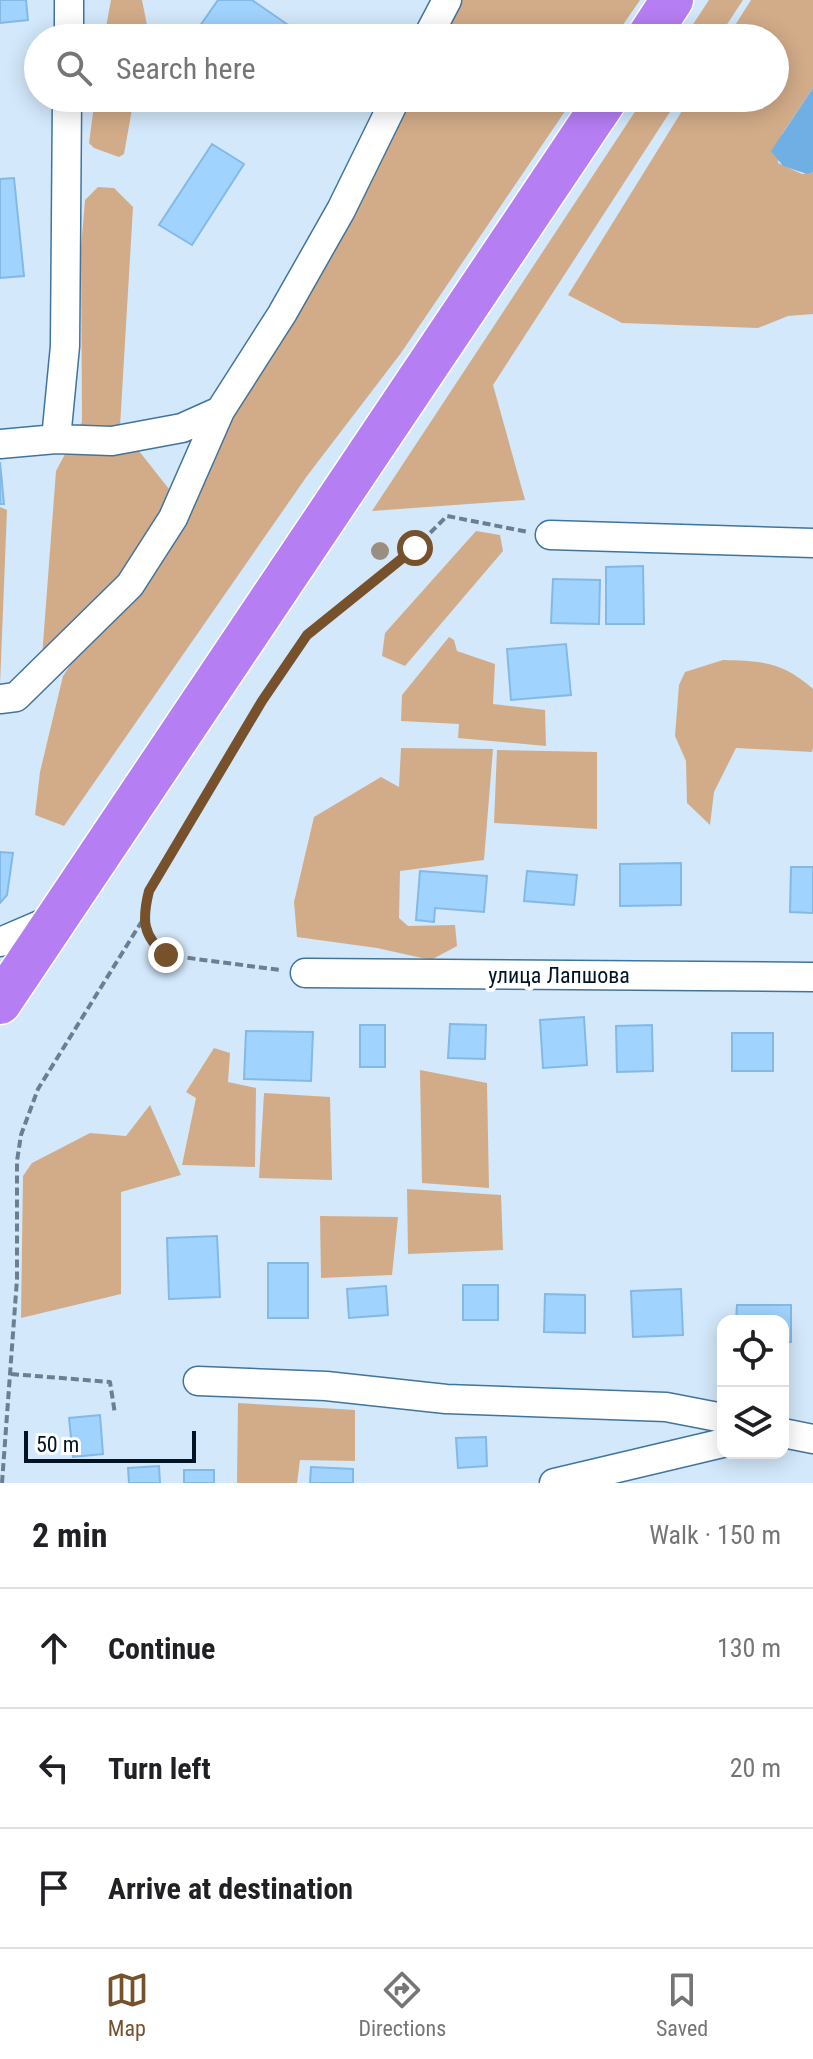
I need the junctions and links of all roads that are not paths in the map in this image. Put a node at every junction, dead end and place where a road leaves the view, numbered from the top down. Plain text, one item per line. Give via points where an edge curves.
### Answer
1 (69, 0) edge
2 (447, 0) edge
3 (672, 0) edge
4 (69, 24) edge
5 (434, 24) edge
6 (656, 24) edge
7 (67, 112) edge
8 (389, 112) edge
9 (598, 112) edge
10 (220, 411) junction
11 (56, 439) junction
12 (0, 444) edge
13 (550, 535) road end
14 (813, 543) edge
15 (0, 699) edge
16 (57, 918) junction
17 (0, 942) edge
18 (305, 973) road end
19 (813, 977) edge
20 (0, 1003) edge
21 (198, 1381) dead end
22 (717, 1417) edge
23 (789, 1434) edge
24 (813, 1439) edge
25 (717, 1444) edge
26 (554, 1483) edge

1 - 4 street
2 - 5 street
3 - 6 highway
7 - 11 street via 65,346
8 - 10 street via 334,223
9 - 16 highway
10 - 11 street via 182,428 112,441
10 - 15 street via 173,518 130,585 16,697
11 - 12 street
13 - 14 street
16 - 17 street
16 - 20 highway
18 - 19 street, улица Лапшова
21 - 22 street via 326,1386 446,1399 666,1407
23 - 24 street
25 - 26 street

